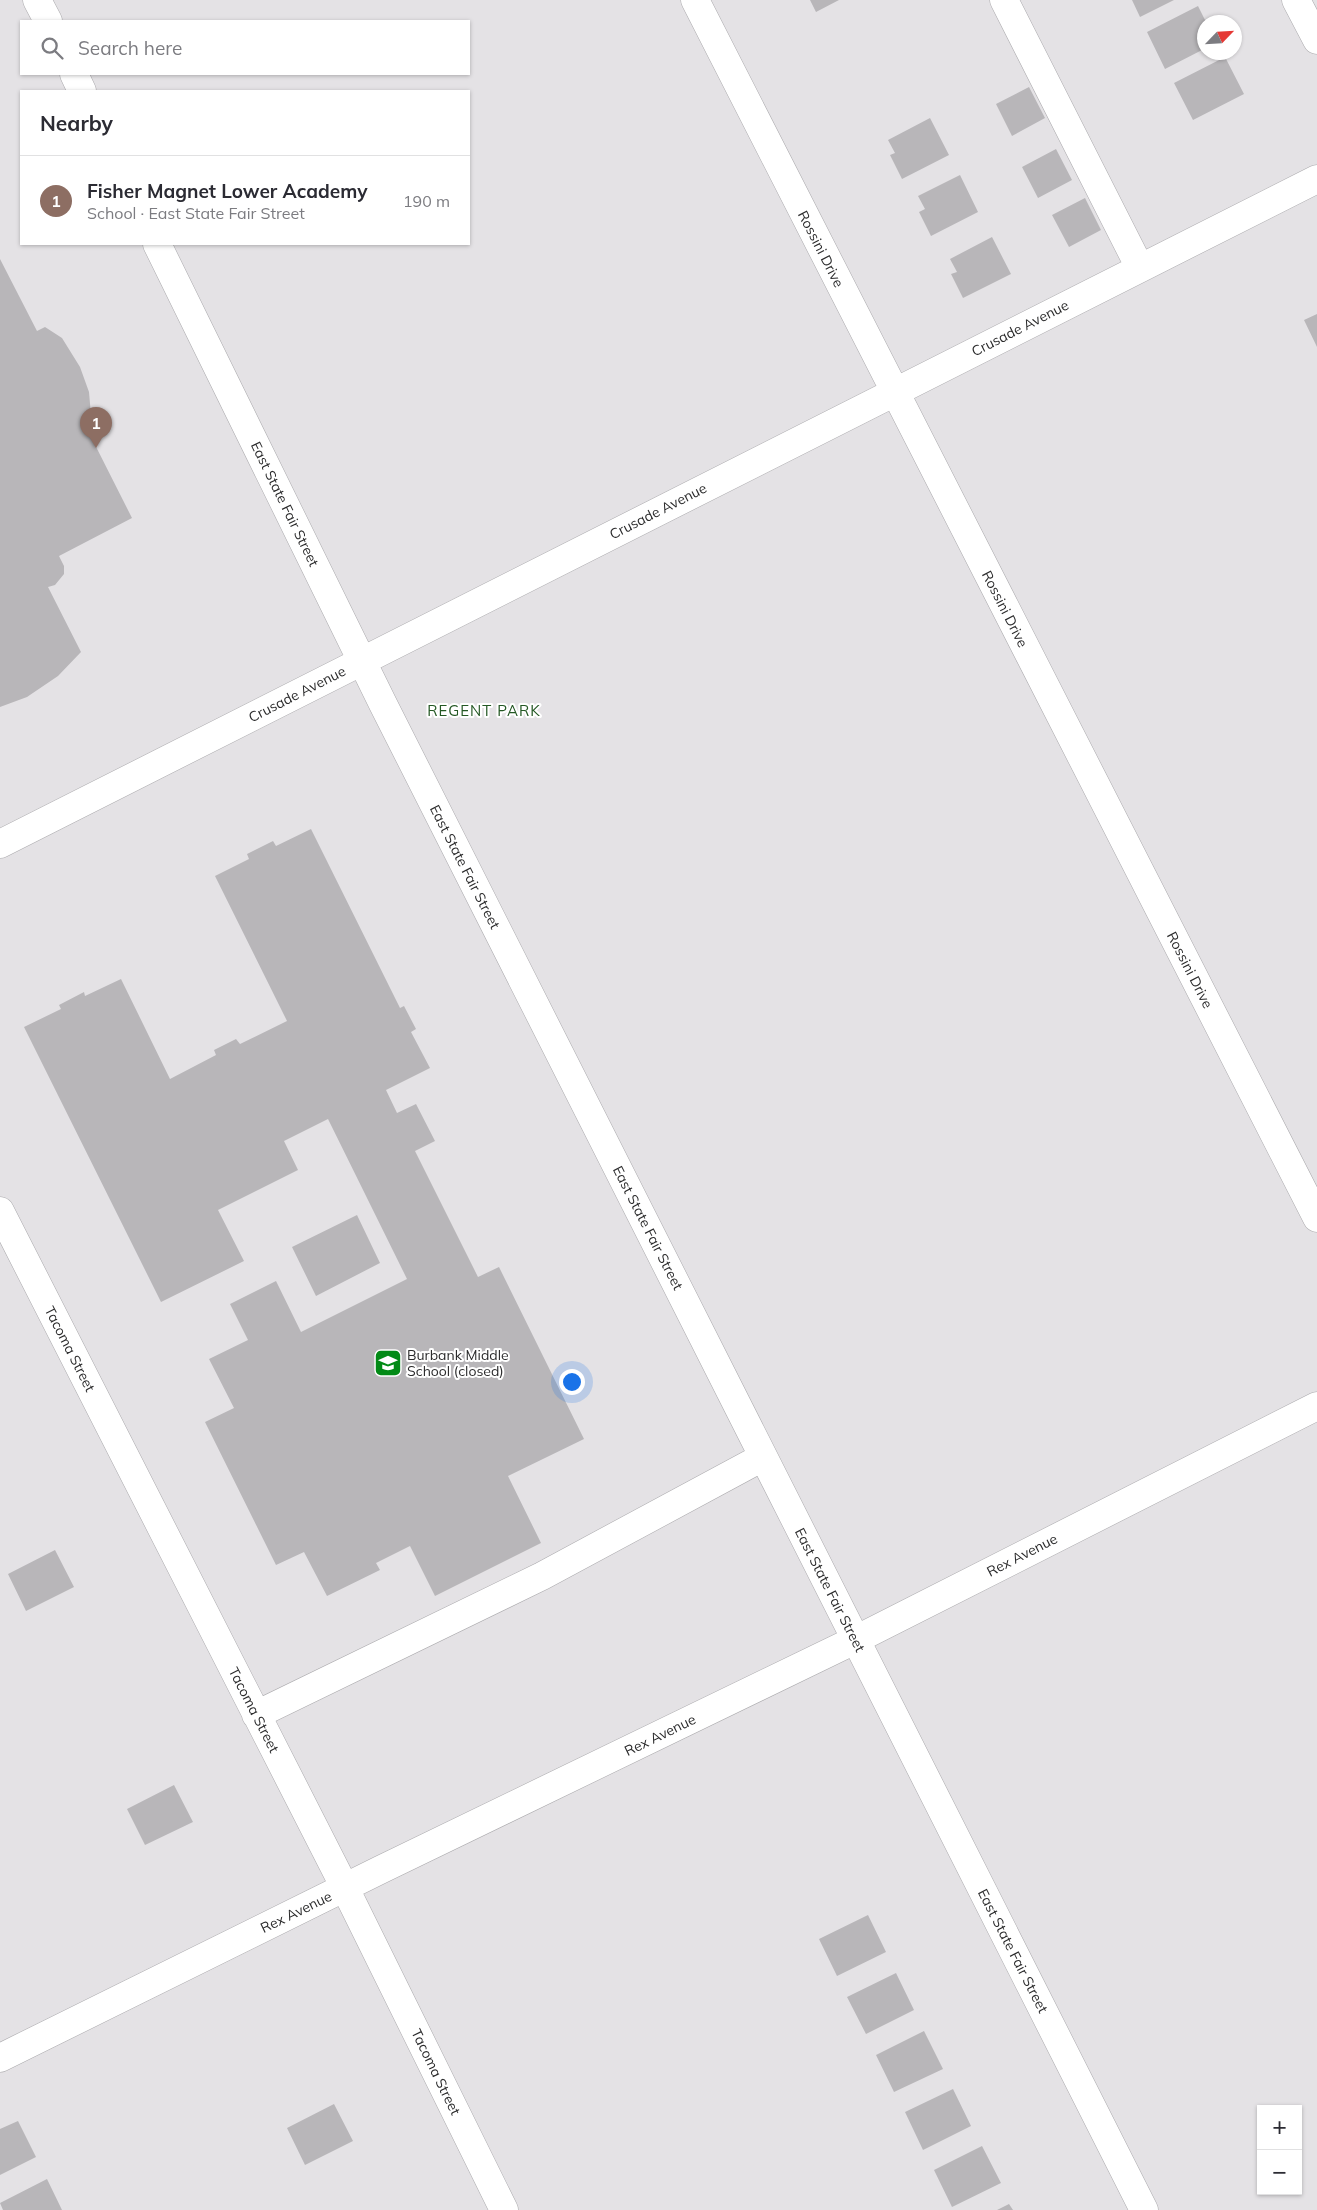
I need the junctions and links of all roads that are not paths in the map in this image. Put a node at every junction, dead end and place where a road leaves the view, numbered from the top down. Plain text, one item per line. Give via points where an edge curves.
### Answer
1 (38, 0) edge
2 (695, 0) edge
3 (1004, 0) edge
4 (1296, 0) edge
5 (48, 20) edge
6 (1317, 40) edge
7 (74, 75) edge
8 (82, 90) edge
9 (1317, 179) edge
10 (157, 245) edge
11 (1140, 268) junction
12 (894, 392) junction
13 (362, 661) junction
14 (0, 844) edge
15 (0, 1211) edge
16 (1317, 1218) edge
17 (1317, 1406) edge
18 (763, 1457) junction
19 (855, 1640) junction
20 (256, 1715) junction
21 (345, 1888) junction
22 (0, 2058) edge
23 (504, 2210) edge
24 (1144, 2210) edge

1 - 5 street
2 - 12 street, Rossini Drive
3 - 11 street
4 - 6 street
7 - 8 street
9 - 11 street, Crusade Avenue
10 - 13 street, East State Fair Street
11 - 12 street, Crusade Avenue
12 - 13 street, Crusade Avenue
12 - 16 street, Rossini Drive
13 - 14 street, Crusade Avenue
13 - 18 street, East State Fair Street
15 - 20 street, Tacoma Street
17 - 19 street, Rex Avenue
18 - 19 street, East State Fair Street
18 - 20 street via 542,1576
19 - 21 street, Rex Avenue
19 - 24 street, East State Fair Street
20 - 21 street, Tacoma Street
21 - 22 street, Rex Avenue
21 - 23 street, Tacoma Street

